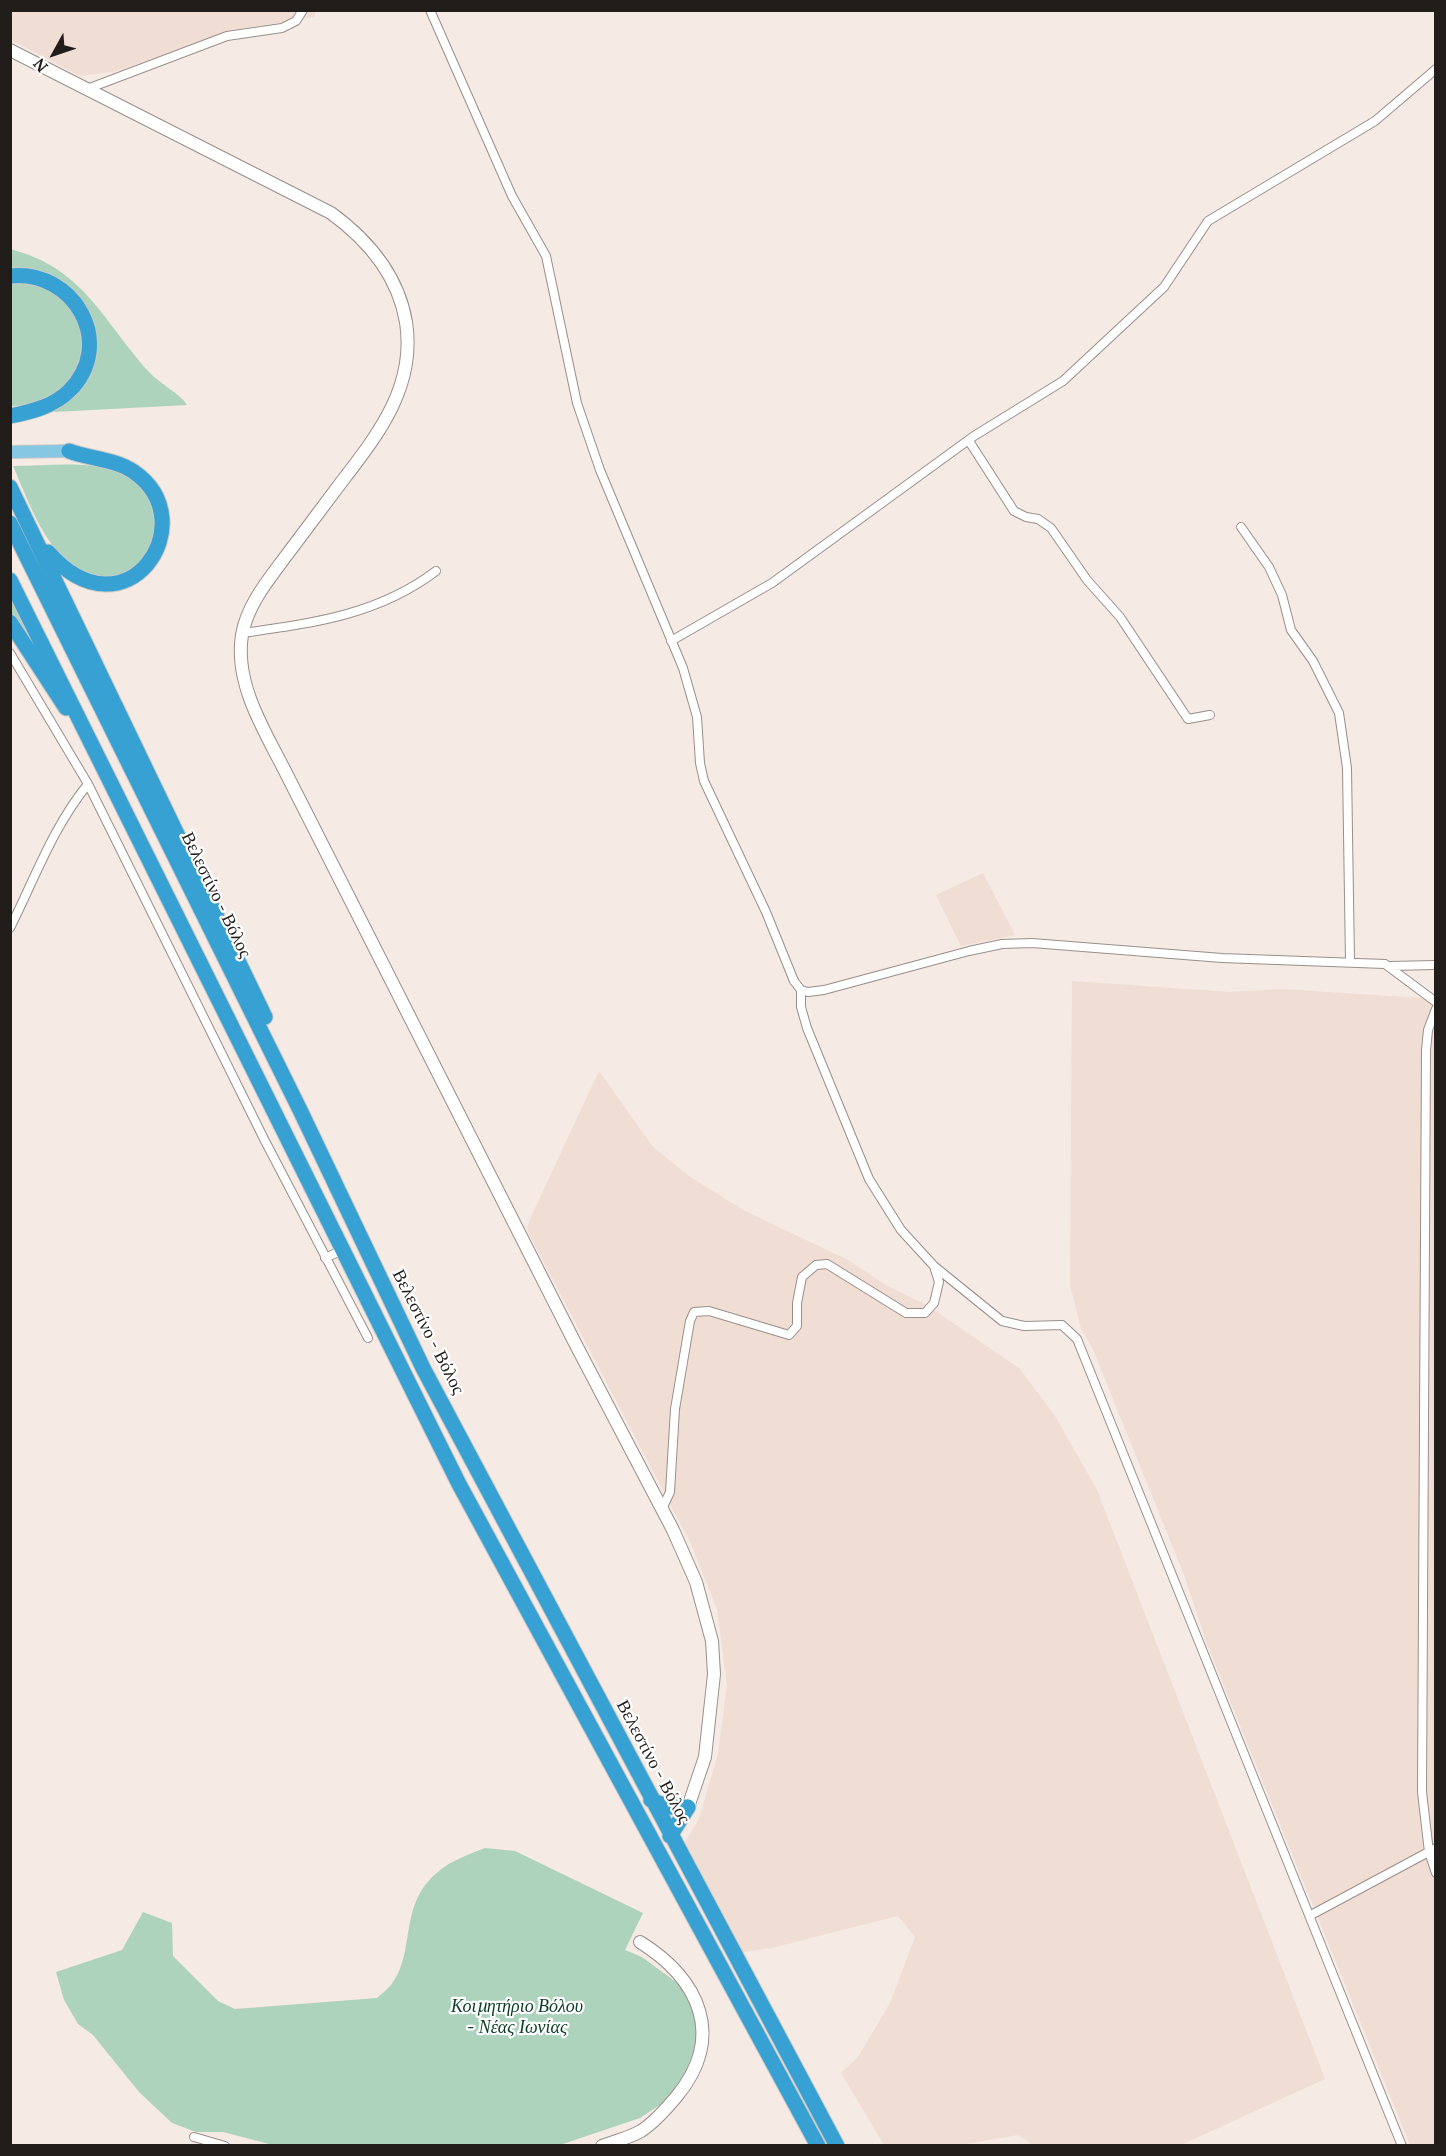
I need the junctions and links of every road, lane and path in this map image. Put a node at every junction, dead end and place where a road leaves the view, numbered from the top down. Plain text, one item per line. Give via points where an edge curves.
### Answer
1 (303, 10) edge
2 (430, 10) edge
3 (10, 50) edge
4 (1436, 69) edge
5 (87, 89) junction
6 (10, 276) edge
7 (10, 416) edge
8 (969, 441) junction
9 (69, 451) joint
10 (10, 452) edge
11 (10, 487) edge
12 (10, 523) edge
13 (1241, 527) dead end
14 (32, 530) junction
15 (436, 571) dead end
16 (10, 580) edge
17 (10, 622) edge
18 (243, 633) junction
19 (670, 641) junction
20 (10, 653) edge
21 (1210, 715) dead end
22 (110, 778) junction
23 (88, 784) junction
24 (10, 928) edge
25 (1350, 962) junction
26 (1436, 965) edge
27 (1389, 966) junction
28 (801, 990) junction
29 (1436, 1002) edge
30 (1436, 1009) edge
31 (300, 1110) junction
32 (343, 1250) junction
33 (325, 1258) junction
34 (934, 1266) junction
35 (368, 1338) dead end
36 (662, 1509) junction
37 (651, 1800) junction
38 (688, 1807) junction
39 (670, 1836) junction
40 (1432, 1850) edge
41 (1436, 1873) edge
42 (1311, 1915) junction
43 (640, 1942) dead end
44 (194, 2137) dead end
45 (225, 2145) edge
46 (602, 2145) edge
47 (818, 2145) edge
48 (837, 2145) edge
49 (1402, 2145) edge

1 - 5 street via 296,21 282,28 227,36
2 - 19 street via 512,196 546,256 577,403
3 - 5 street
4 - 8 street via 1375,121 1208,221 1169,280 1103,346 1063,381
5 - 18 street via 316,204 356,232 396,286 405,317 406,372 389,416 261,590
6 - 7 highway via 43,278 67,293 85,321 88,344 84,368 68,392 39,408
8 - 19 street via 772,583
8 - 21 street via 1014,510 1051,528 1087,580 1120,617 1188,719
9 - 10 main road
9 - 14 highway via 116,463 146,483 160,507 162,529 155,552 135,575 105,584 85,582 68,572
11 - 14 highway
12 - 31 highway, Βελεστίνο - Βόλος
13 - 25 street via 1269,567 1282,595 1290,630 1313,661 1339,713 1347,768
14 - 31 highway via 262,1010
15 - 18 street via 413,587 359,613
16 - 22 highway, Βελεστίνο - Βόλος
17 - 22 highway
18 - 36 street via 241,655 256,711
19 - 28 street via 694,705 704,781
20 - 23 street
22 - 32 highway, Βελεστίνο - Βόλος
23 - 24 street via 55,833
23 - 33 street
25 - 27 street
25 - 28 street via 1222,958 1014,943 824,990
26 - 27 street
27 - 29 street
28 - 34 street via 807,1028 869,1179 901,1230
30 - 40 street via 1428,1030 1426,1060 1422,1791
31 - 37 highway, Βελεστίνο - Βόλος via 423,1368
32 - 33 street
32 - 47 highway, Βελεστίνο - Βόλος via 459,1484
33 - 35 street
34 - 36 street via 939,1282 934,1303 925,1313 906,1312 827,1264 816,1265 802,1276 798,1326 789,1335 709,1311 694,1312 675,1408 670,1492
34 - 42 street via 1002,1321 1024,1326 1062,1325 1077,1339
36 - 38 street via 696,1582 712,1641 710,1731
37 - 38 highway via 668,1807
37 - 39 highway, Βελεστίνο - Βόλος
38 - 39 highway
39 - 48 highway, Βελεστίνο - Βόλος
40 - 41 street
40 - 42 street
42 - 49 street
43 - 46 street via 668,1962 687,1987 701,2012 702,2042 692,2073 668,2107 643,2129
44 - 45 street

